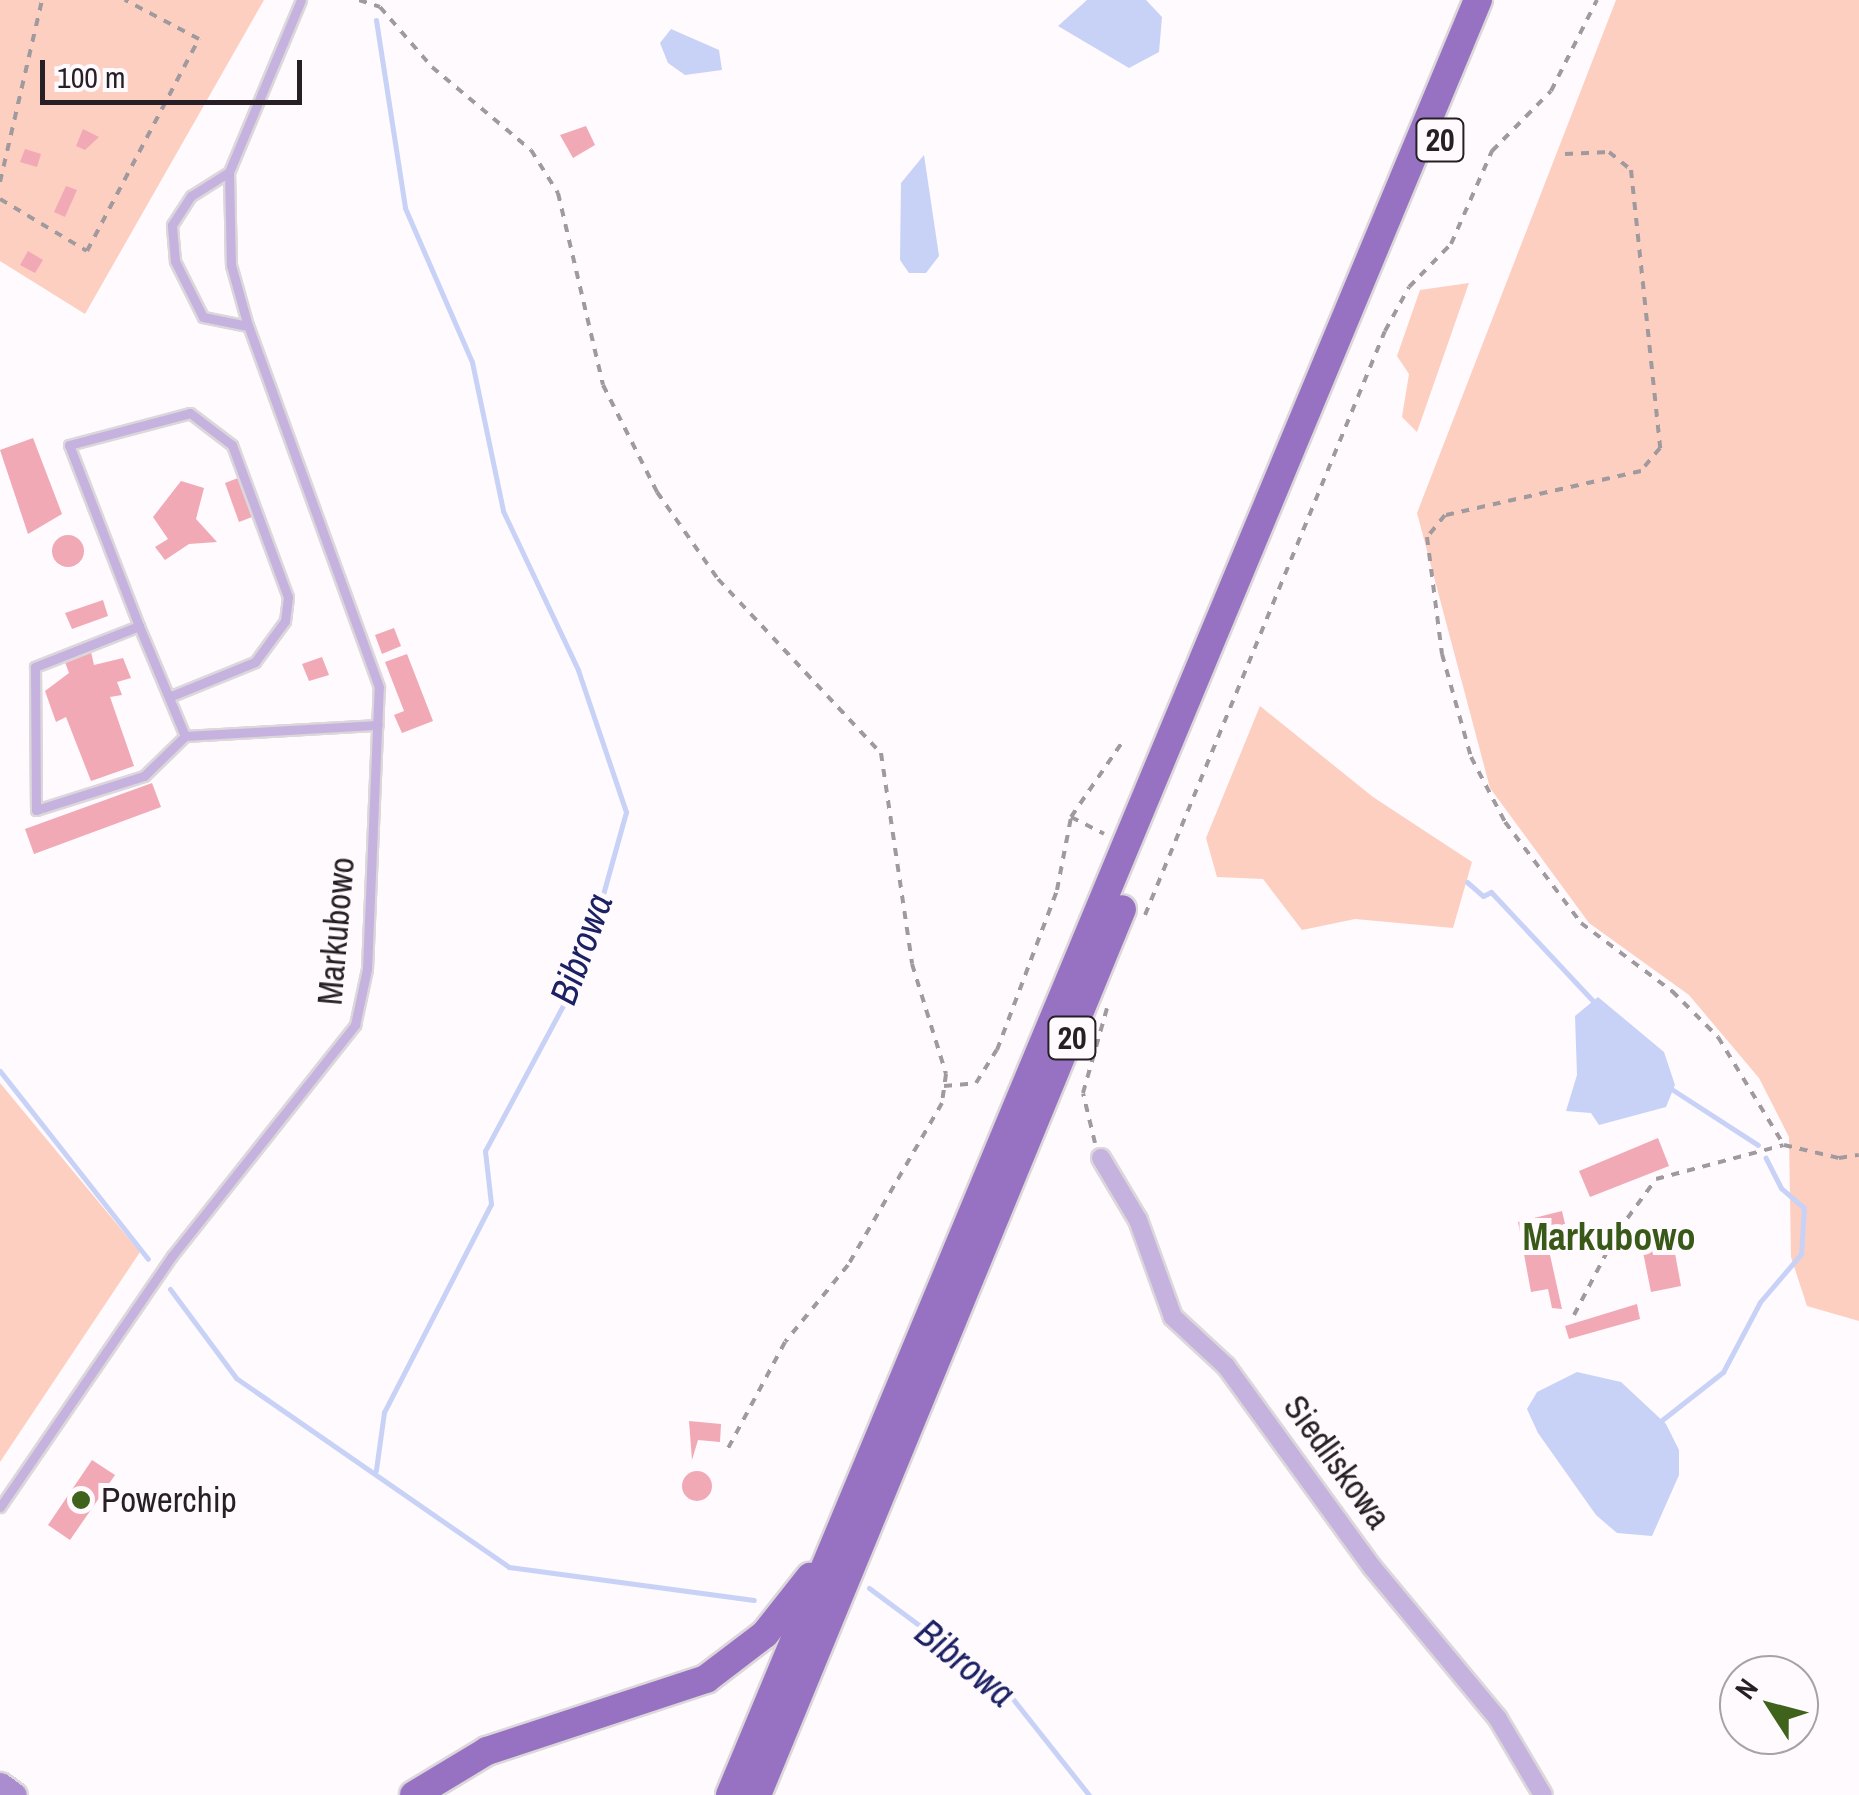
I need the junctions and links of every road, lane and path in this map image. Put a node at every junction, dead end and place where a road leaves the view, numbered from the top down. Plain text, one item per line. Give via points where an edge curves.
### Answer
1 (42, 0) edge
2 (125, 0) edge
3 (300, 0) edge
4 (359, 0) edge
5 (378, 0) edge
6 (1478, 0) edge
7 (1498, 0) edge
8 (1597, 0) edge
9 (380, 7) junction
10 (1565, 154) dead end
11 (229, 172) junction
12 (0, 182) edge
13 (0, 199) edge
14 (248, 326) junction
15 (139, 626) junction
16 (169, 697) junction
17 (378, 725) junction
18 (185, 736) junction
19 (1123, 740) dead end
20 (1070, 816) junction
21 (1104, 834) dead end
22 (1138, 933) dead end
23 (1111, 999) dead end
24 (944, 1086) junction
25 (1784, 1146) junction
26 (1859, 1154) edge
27 (1101, 1158) joint
28 (1574, 1315) dead end
29 (727, 1450) dead end
30 (851, 1499) junction
31 (0, 1508) edge
32 (0, 1785) edge
33 (14, 1795) edge
34 (414, 1795) edge
35 (730, 1795) edge
36 (758, 1795) edge
37 (1543, 1795) edge

1 - 12 path
2 - 13 path via 199,39 87,251
3 - 11 lane, Markubowo
4 - 9 path
5 - 9 path
6 - 30 main road, 20
7 - 36 main road, 20
8 - 22 path via 1550,92 1492,151 1451,244 1409,286 1385,331
9 - 24 path via 432,67 531,150 558,193 603,385 657,492 718,579 881,753 912,964
10 - 25 path via 1609,152 1630,170 1660,448 1641,471 1444,515 1427,537 1442,654 1470,757 1506,822 1580,922 1672,991 1718,1037
11 - 14 lane, Markubowo via 231,265
11 - 14 lane via 191,196 172,225 175,261 203,317
14 - 17 lane, Markubowo via 379,687
15 - 16 lane
15 - 16 lane via 70,445 190,413 232,445 288,597 285,621 255,662
15 - 18 lane via 36,667 36,810 144,776
16 - 18 lane
17 - 18 lane
17 - 31 lane, Markubowo via 370,935 355,1024 172,1256
19 - 20 path
20 - 21 path
20 - 24 path via 1056,890 997,1050 976,1084
23 - 27 path via 1083,1093
24 - 29 path via 942,1104 848,1265 786,1342
25 - 26 path via 1839,1158
25 - 28 path via 1656,1179 1618,1231
27 - 37 street, Siedliskowa via 1138,1220 1173,1318 1226,1366 1372,1567 1498,1719
30 - 34 main road via 795,1600 723,1669 658,1700 488,1752
30 - 35 main road, 20
32 - 33 main road

